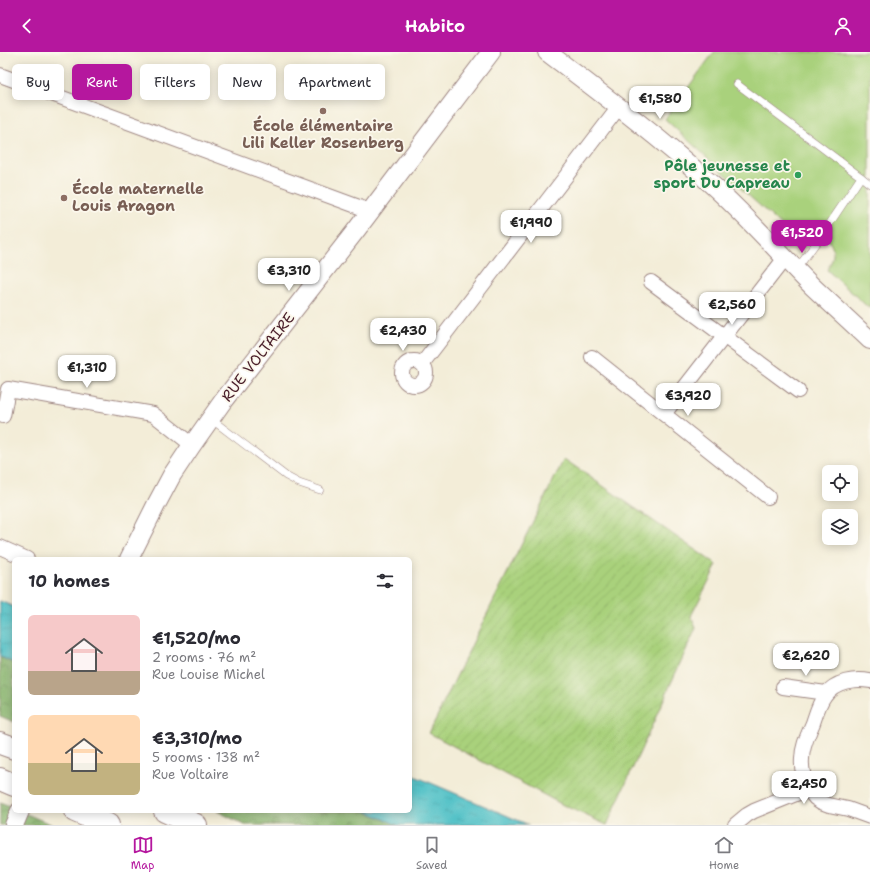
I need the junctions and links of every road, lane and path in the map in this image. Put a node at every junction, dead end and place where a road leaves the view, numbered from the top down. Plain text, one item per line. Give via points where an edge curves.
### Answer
1 (492, 52) edge
2 (547, 52) edge
3 (0, 76) edge
4 (737, 84) dead end
5 (619, 107) junction
6 (861, 177) junction
7 (870, 184) edge
8 (370, 211) junction
9 (791, 264) junction
10 (651, 282) dead end
11 (724, 337) junction
12 (870, 340) edge
13 (592, 358) dead end
14 (422, 364) dead end
15 (798, 391) dead end
16 (664, 414) junction
17 (3, 416) dead end
18 (211, 419) junction
19 (192, 445) junction
20 (320, 490) dead end
21 (768, 497) dead end
22 (0, 547) edge
23 (22, 557) edge
24 (130, 557) edge
25 (870, 681) edge
26 (783, 687) dead end
27 (826, 693) junction
28 (0, 742) edge
29 (12, 747) edge
30 (0, 780) edge
31 (12, 784) edge
32 (808, 789) junction
33 (19, 813) edge
34 (80, 813) edge
35 (169, 813) edge
36 (870, 817) edge
37 (14, 825) edge
38 (108, 825) edge
39 (196, 825) edge
40 (735, 825) edge

1 - 8 street, RUE VOLTAIRE
2 - 5 street
3 - 8 street
4 - 6 lane
5 - 9 street via 711,184
5 - 14 street
6 - 7 lane
6 - 9 lane via 822,235
8 - 18 street, RUE VOLTAIRE
9 - 11 street
9 - 12 street
10 - 11 street
11 - 15 street
11 - 16 street
13 - 16 street
16 - 21 street
17 - 19 street via 8,389 153,414
18 - 19 street, RUE VOLTAIRE
18 - 20 lane via 286,476
19 - 24 street, RUE VOLTAIRE via 172,475
22 - 23 street
25 - 27 street via 862,679 841,683
26 - 27 street
27 - 32 street via 802,752 802,768
28 - 29 highway
30 - 31 highway
32 - 36 street via 815,798 829,806 848,809
32 - 40 street via 754,811
33 - 37 street
34 - 38 highway
35 - 39 highway

